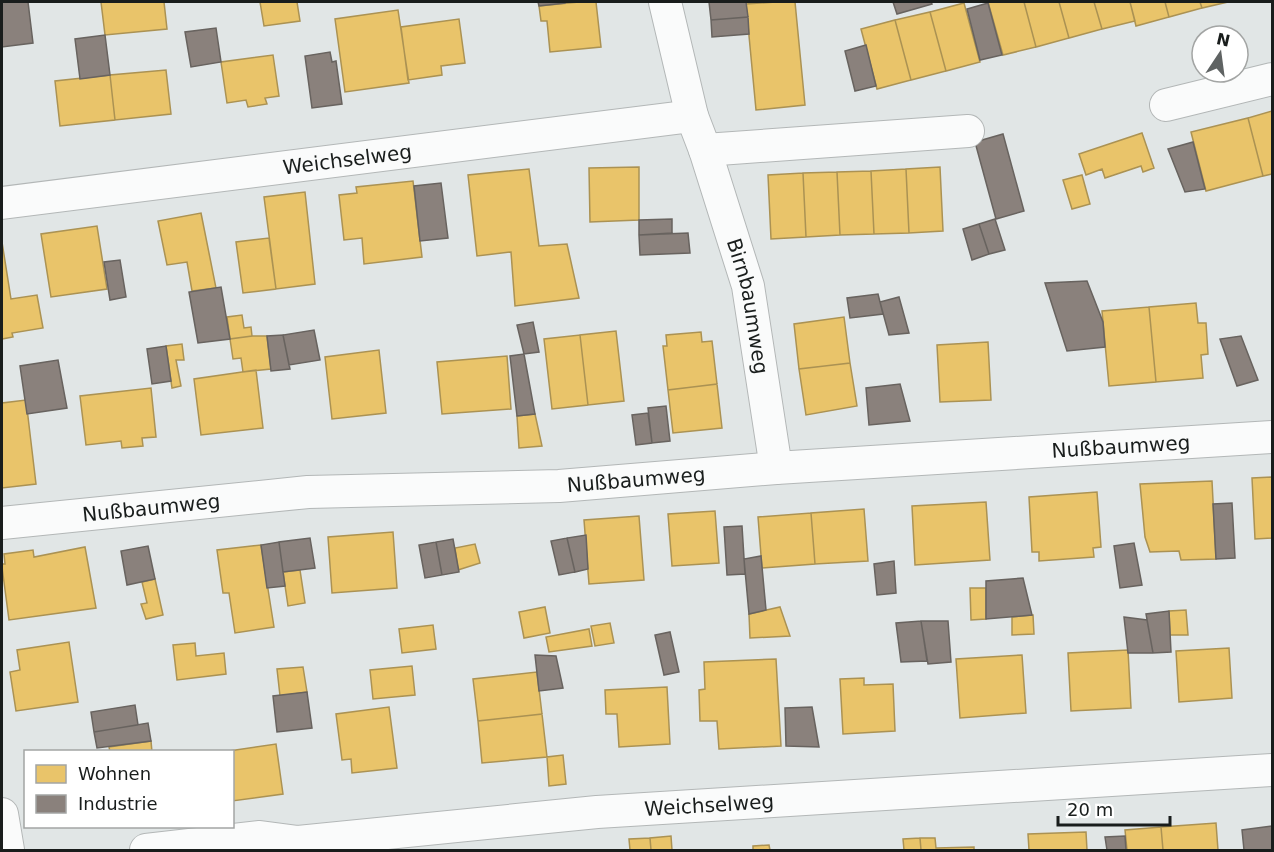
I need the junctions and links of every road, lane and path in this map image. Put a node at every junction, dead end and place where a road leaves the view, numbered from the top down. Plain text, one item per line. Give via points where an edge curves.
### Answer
1 (665, 2) edge
2 (1272, 79) edge
3 (1166, 105) dead end
4 (692, 116) junction
5 (968, 131) dead end
6 (705, 150) junction
7 (2, 203) edge
8 (1272, 437) edge
9 (776, 468) junction
10 (2, 523) edge
11 (1272, 770) edge
12 (2, 814) edge
13 (8, 850) edge
14 (146, 850) edge

1 - 4 street, Birnbaumweg
2 - 3 street
4 - 6 street, Birnbaumweg
4 - 7 street, Weichselweg
5 - 6 street
6 - 9 street, Birnbaumweg via 748,286
8 - 9 street, Nußbaumweg
9 - 10 street, Nußbaumweg via 559,486 308,492
11 - 14 street, Weichselweg via 597,812 298,842 260,837
12 - 13 street

